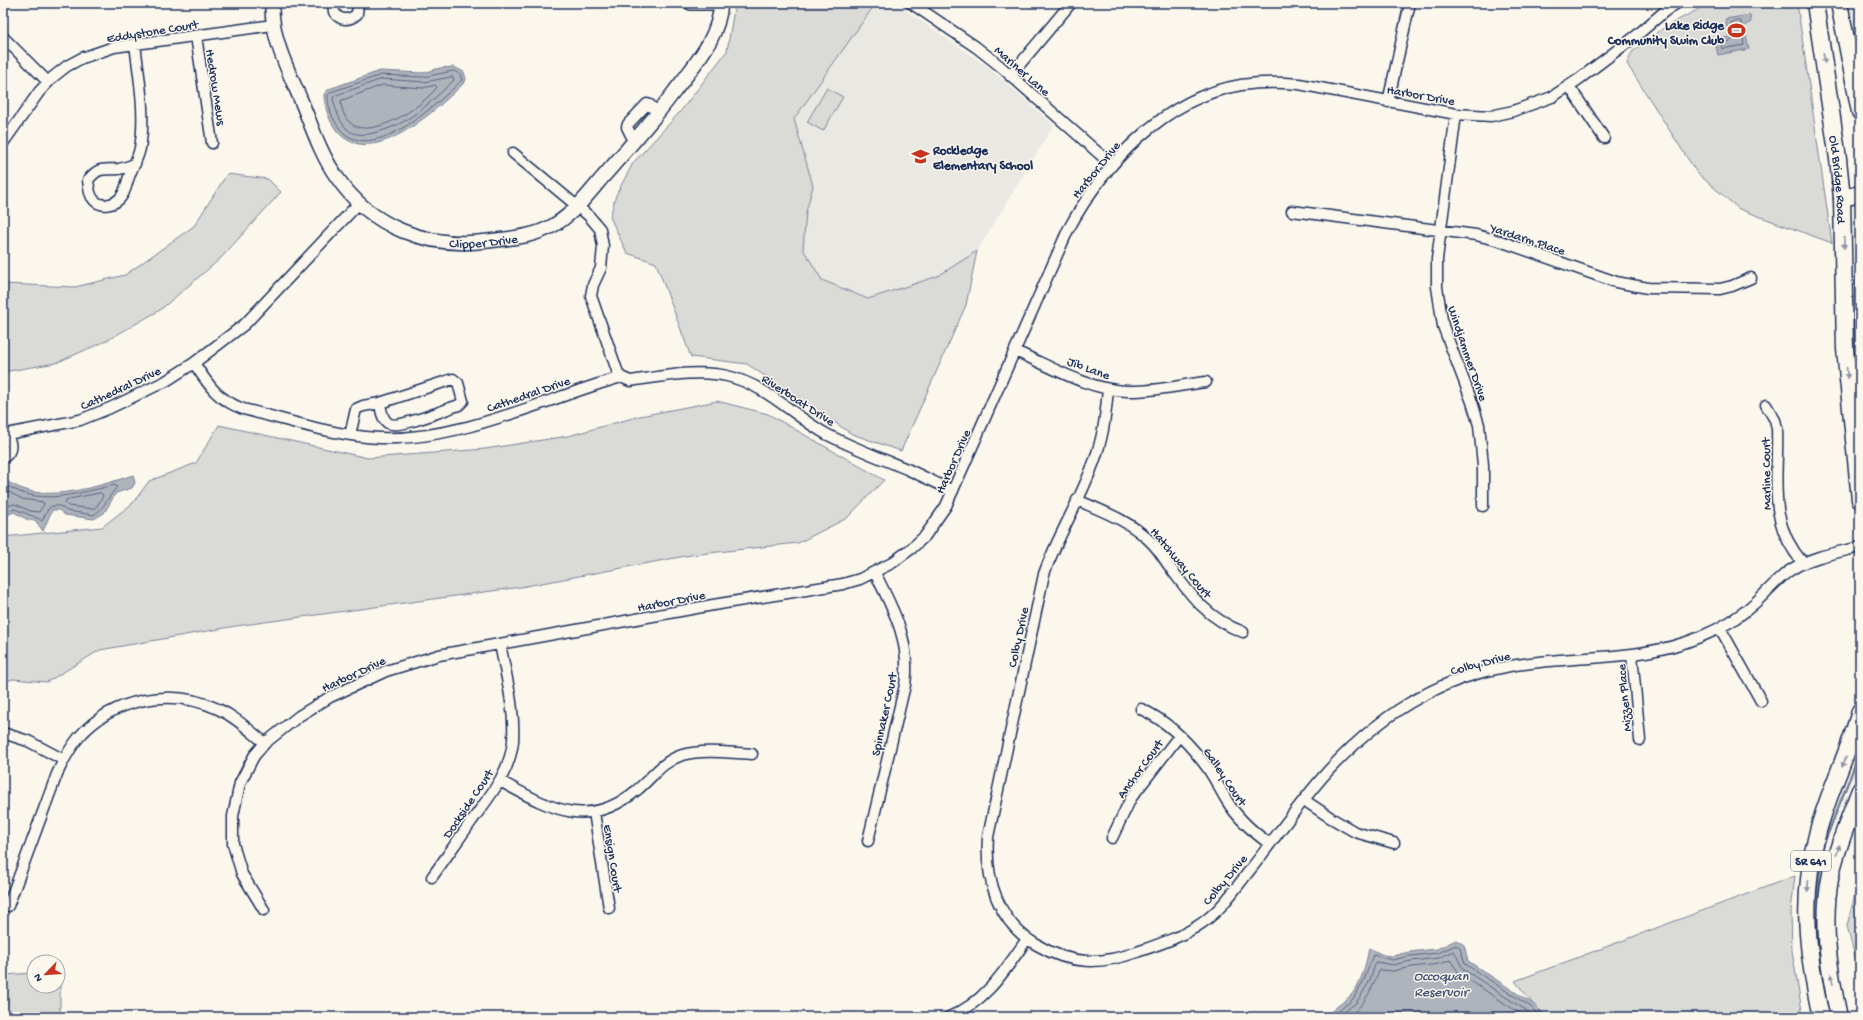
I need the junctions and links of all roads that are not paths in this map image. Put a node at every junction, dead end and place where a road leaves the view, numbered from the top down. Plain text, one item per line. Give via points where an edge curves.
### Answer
1 (272, 3) edge
2 (333, 3) edge
3 (358, 3) edge
4 (691, 3) edge
5 (716, 3) edge
6 (721, 3) edge
7 (912, 3) edge
8 (1071, 3) edge
9 (1410, 3) edge
10 (1677, 3) edge
11 (1815, 3) edge
12 (1839, 3) edge
13 (273, 25) junction
14 (196, 36) junction
15 (3, 37) edge
16 (135, 44) junction
17 (1010, 76) junction
18 (48, 82) junction
19 (1569, 86) junction
20 (1388, 102) junction
21 (1860, 112) edge
22 (1456, 114) junction
23 (1604, 138) dead end
24 (3, 143) edge
25 (212, 143) dead end
26 (513, 153) dead end
27 (135, 164) junction
28 (1112, 165) junction
29 (1860, 194) edge
30 (1842, 198) junction
31 (359, 203) junction
32 (577, 207) junction
33 (1292, 211) dead end
34 (1441, 230) junction
35 (1751, 278) dead end
36 (1015, 351) junction
37 (194, 363) junction
38 (621, 377) junction
39 (1206, 382) dead end
40 (1108, 389) junction
41 (380, 403) junction
42 (1766, 404) dead end
43 (5, 435) edge
44 (350, 435) junction
45 (3, 458) edge
46 (953, 491) junction
47 (1077, 500) junction
48 (1860, 500) edge
49 (1483, 506) dead end
50 (1860, 547) edge
51 (1803, 563) junction
52 (875, 573) junction
53 (1720, 628) junction
54 (1243, 632) dead end
55 (500, 644) junction
56 (1632, 654) junction
57 (1761, 701) dead end
58 (1141, 709) dead end
59 (1860, 711) edge
60 (3, 734) edge
61 (1179, 736) junction
62 (1640, 740) dead end
63 (265, 743) junction
64 (752, 754) dead end
65 (64, 760) junction
66 (500, 781) junction
67 (1860, 790) edge
68 (1304, 800) junction
69 (594, 812) junction
70 (1112, 838) dead end
71 (868, 841) dead end
72 (1394, 843) dead end
73 (1270, 844) junction
74 (432, 877) dead end
75 (8, 906) dead end
76 (609, 908) dead end
77 (264, 910) dead end
78 (1027, 939) junction
79 (949, 1017) edge
80 (1821, 1017) edge
81 (1839, 1017) edge

1 - 13 street, Clipper Drive
2 - 3 street via 336,16 345,19 357,14
4 - 5 street
6 - 32 street, Clipper Drive via 718,23 707,49 658,113
7 - 17 street, Mariner Lane via 976,47
8 - 17 street
9 - 20 street
10 - 19 street, Harbor Drive via 1605,61
11 -> 30 main road, Old Bridge Road
12 - 21 main road
13 - 14 street, Eddystone Court
13 - 31 street, Clipper Drive via 283,57 327,160 342,184
14 - 16 street, Eddystone Court
14 - 25 street, Hedrow Mews
15 - 18 street
16 - 18 street, Eddystone Court via 114,47 82,58 67,66
16 - 27 street via 142,109 140,148
17 - 28 street, Mariner Lane
18 - 24 street, Eddystone Court via 30,103
19 - 22 street, Harbor Drive via 1552,97 1513,111 1491,116
19 - 23 street
20 - 22 street, Harbor Drive
20 - 28 street, Harbor Drive via 1298,84 1240,85 1202,96 1170,114 1133,143
22 - 34 street, Windjammer Drive
26 - 32 street
27 - 27 street via 120,198 103,205 94,200 89,192 88,180 93,174 100,169 120,169
28 - 36 street, Harbor Drive via 1090,193 1068,230
29 - 30 main road
30 -> 48 main road, Old Bridge Road via 1845,349
31 - 32 street, Clipper Drive via 393,226 415,236 433,241 465,244 525,236 555,225
31 - 37 street, Cathedral Drive via 245,324
32 - 38 street via 600,229 603,246 600,268 591,296
33 - 34 street, Yardarm Place
34 - 35 street, Yardarm Place via 1500,241 1632,286 1720,289
34 - 49 street, Windjammer Drive via 1436,267 1439,306 1443,326 1479,425 1483,465
36 - 40 street, Jib Lane via 1085,382
36 - 46 street, Harbor Drive
37 - 43 street, Cathedral Drive via 166,381 80,420
37 - 44 street, Cathedral Drive via 213,391 230,404
38 - 44 street, Cathedral Drive via 458,429 403,437
38 - 46 street, Riverboat Drive via 630,381 700,374 726,375 744,380 766,391 828,435
39 - 40 street, Jib Lane via 1142,391
40 - 47 street, Colby Drive via 1102,436
41 - 41 street via 453,379 458,383 463,401 459,405 399,425 388,423 384,419
41 - 44 street via 356,409
42 - 51 street, Marline Court via 1777,428 1778,516 1789,545
43 - 45 street, Cathedral Drive via 11,447 8,455
46 - 52 street, Harbor Drive via 925,536 892,563
47 - 54 street, Hatchway Court via 1138,530 1154,546 1198,603 1220,622
47 - 78 street, Colby Drive via 1044,574 988,836 987,867 995,896 1008,919
50 - 51 street, Colby Drive
51 - 53 street, Colby Drive via 1780,578 1740,616
52 - 55 street, Harbor Drive via 843,584
52 - 71 street, Spinnaker Court via 902,630 906,662 905,685
53 - 56 street, Colby Drive via 1676,646
53 - 57 street
55 - 63 street, Harbor Drive via 412,662 367,679 299,716
55 - 66 street, Dockside Court via 509,688 513,741
56 - 62 street, Mizzen Place
56 - 68 street, Colby Drive via 1509,666 1478,673 1449,684 1408,704 1366,733
58 - 61 street, Galley Court via 1156,717
59 -> 80 main road, SR 641 via 1818,830 1809,874 1806,899 1808,948
60 - 65 street via 28,741
61 - 70 street, Anchor Court via 1131,798
61 - 73 street, Galley Court via 1204,762 1237,815 1256,835
63 - 65 street via 219,709 191,699 167,697 132,703 102,718 79,737
63 - 77 street, Harbor Drive via 254,756 240,783 235,797 232,828 242,874
64 - 69 street via 693,753 681,756 660,766 625,799
65 - 75 street
66 - 69 street via 556,809
66 - 74 street, Dockside Court
81 -> 67 main road, SR 641 via 1828,948 1828,898 1835,861
68 - 72 street via 1355,832
68 - 73 street, Colby Drive
69 - 76 street, Ensign Court
73 - 78 street, Colby Drive via 1217,911 1199,925 1173,939 1120,958 1091,962 1062,957
78 - 79 street via 990,989 961,1012

